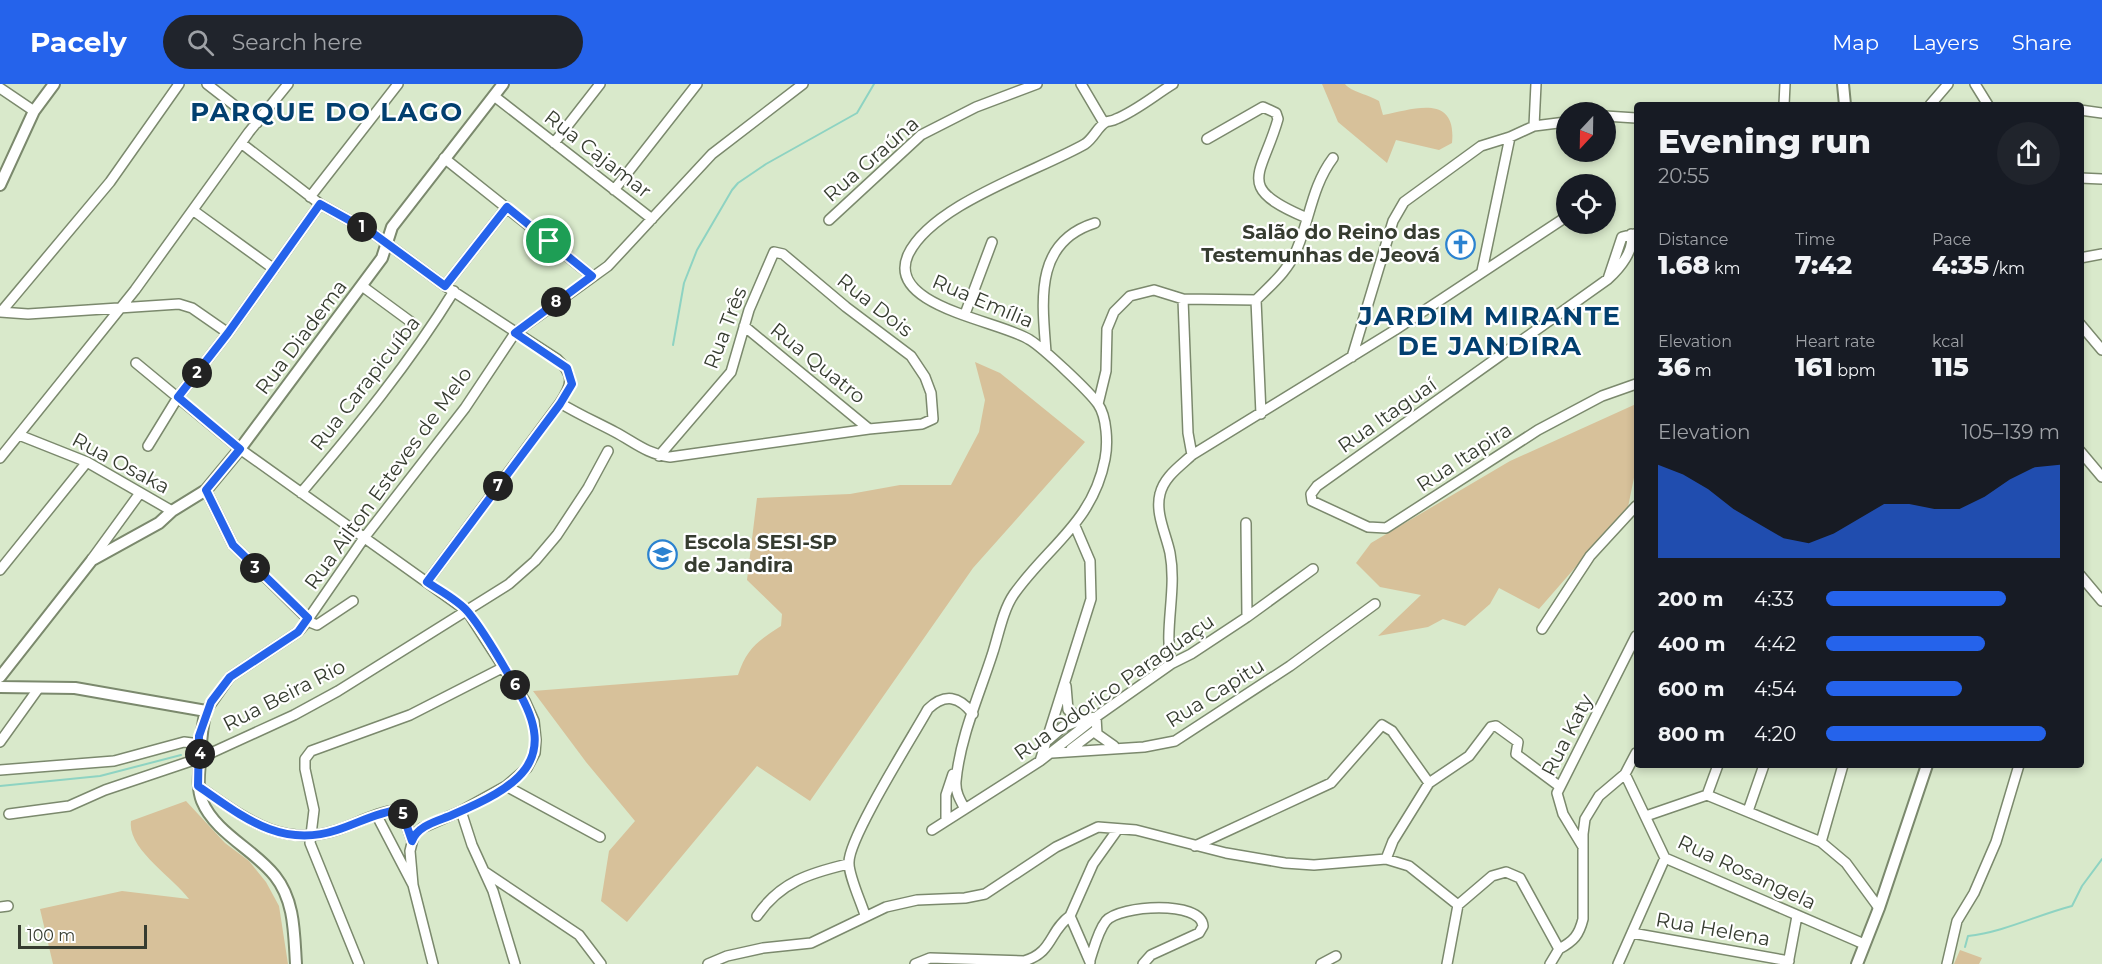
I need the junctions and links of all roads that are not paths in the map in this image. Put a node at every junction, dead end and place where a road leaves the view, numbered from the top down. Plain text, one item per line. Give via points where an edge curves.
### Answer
1 (54, 84) edge
2 (179, 84) edge
3 (207, 84) edge
4 (288, 84) edge
5 (398, 84) edge
6 (503, 84) edge
7 (600, 84) edge
8 (698, 84) edge
9 (803, 84) edge
10 (1037, 84) edge
11 (1080, 84) edge
12 (1173, 84) edge
13 (1536, 84) edge
14 (1785, 84) edge
15 (1843, 84) edge
16 (1948, 84) edge
17 (1975, 84) edge
18 (0, 88) edge
19 (494, 96) junction
20 (1784, 102) edge
21 (1845, 102) edge
22 (1933, 102) edge
23 (1986, 102) edge
24 (34, 111) junction
25 (2084, 111) edge
26 (2102, 113) edge
27 (1616, 117) edge
28 (1634, 118) edge
29 (257, 123) junction
30 (1104, 123) junction
31 (1556, 123) edge
32 (1534, 126) junction
33 (1510, 137) junction
34 (1207, 139) dead end
35 (555, 142) junction
36 (241, 143) junction
37 (444, 158) junction
38 (1333, 158) dead end
39 (2084, 178) edge
40 (2102, 179) edge
41 (0, 185) edge
42 (614, 190) junction
43 (309, 197) junction
44 (320, 204) junction
45 (507, 207) junction
46 (194, 211) junction
47 (1307, 218) junction
48 (652, 219) junction
49 (829, 220) dead end
50 (1095, 223) dead end
51 (1556, 223) edge
52 (1634, 234) edge
53 (992, 242) dead end
54 (387, 244) junction
55 (2102, 254) edge
56 (2084, 257) edge
57 (768, 262) joint
58 (274, 269) junction
59 (1482, 271) junction
60 (592, 276) junction
61 (362, 286) junction
62 (445, 286) junction
63 (454, 291) junction
64 (1183, 299) junction
65 (1257, 300) junction
66 (117, 310) junction
67 (0, 312) edge
68 (965, 314) junction
69 (411, 322) dead end
70 (744, 326) junction
71 (2084, 329) edge
72 (228, 333) junction
73 (515, 333) junction
74 (2102, 350) edge
75 (1046, 352) junction
76 (1352, 357) junction
77 (136, 363) dead end
78 (1634, 385) edge
79 (178, 397) junction
80 (560, 404) junction
81 (1098, 404) junction
82 (1261, 414) junction
83 (869, 429) junction
84 (19, 435) junction
85 (148, 446) dead end
86 (240, 449) junction
87 (608, 451) dead end
88 (1192, 455) junction
89 (659, 456) junction
90 (2084, 456) edge
91 (0, 458) edge
92 (87, 462) junction
93 (2102, 477) edge
94 (206, 490) junction
95 (301, 493) junction
96 (140, 494) junction
97 (1312, 501) joint
98 (1634, 508) edge
99 (172, 511) junction
100 (1246, 523) dead end
101 (1075, 526) junction
102 (364, 538) junction
103 (92, 560) junction
104 (1313, 568) dead end
105 (0, 570) edge
106 (2084, 580) edge
107 (427, 582) junction
108 (353, 601) dead end
109 (2102, 601) edge
110 (1375, 604) dead end
111 (467, 610) junction
112 (1247, 617) junction
113 (308, 618) junction
114 (1542, 628) dead end
115 (1634, 640) edge
116 (1070, 663) junction
117 (1172, 664) junction
118 (504, 667) junction
119 (0, 677) edge
120 (0, 687) edge
121 (38, 689) junction
122 (206, 711) junction
123 (973, 714) junction
124 (1096, 717) junction
125 (1083, 719) junction
126 (1096, 730) junction
127 (0, 742) edge
128 (1046, 742) junction
129 (200, 744) junction
130 (1116, 748) junction
131 (1069, 750) junction
132 (1052, 753) junction
133 (1634, 757) edge
134 (200, 758) junction
135 (960, 758) junction
136 (1040, 761) junction
137 (1717, 768) edge
138 (1763, 768) edge
139 (1842, 768) edge
140 (1926, 768) edge
141 (2018, 768) edge
142 (0, 770) edge
143 (1625, 774) junction
144 (1429, 783) junction
145 (198, 786) junction
146 (506, 786) junction
147 (1559, 786) junction
148 (1707, 795) junction
149 (965, 809) junction
150 (461, 811) junction
151 (1748, 811) junction
152 (9, 814) dead end
153 (378, 816) junction
154 (1646, 816) junction
155 (946, 820) junction
156 (1118, 829) junction
157 (932, 830) dead end
158 (310, 837) junction
159 (600, 837) dead end
160 (412, 841) junction
161 (1821, 842) junction
162 (1195, 846) junction
163 (1584, 849) junction
164 (1386, 858) junction
165 (1665, 858) junction
166 (848, 864) junction
167 (485, 872) junction
168 (413, 885) junction
169 (1458, 905) junction
170 (1879, 908) junction
171 (865, 915) junction
172 (757, 916) dead end
173 (1070, 916) junction
174 (1797, 916) junction
175 (1632, 933) junction
176 (1864, 944) junction
177 (1559, 949) junction
178 (1336, 956) dead end
179 (727, 960) edge
180 (1091, 962) edge
181 (1789, 962) edge
182 (296, 964) edge
183 (359, 964) edge
184 (433, 964) edge
185 (515, 964) edge
186 (601, 964) edge
187 (708, 964) edge
188 (915, 964) edge
189 (1143, 964) edge
190 (1321, 964) edge
191 (1447, 964) edge
192 (1550, 964) edge
193 (1618, 964) edge
194 (1857, 964) edge
195 (1947, 964) edge

1 - 24 street
2 - 67 street via 110,182
3 - 29 street
4 - 29 street
5 - 43 street
6 - 19 street, Rua Diadema
7 - 35 street
8 - 42 street
9 - 48 street, Rua Ailton Esteves de Melo via 712,154
10 - 49 street, Rua Graúna via 976,107 921,135
11 - 30 street
12 - 30 street, Rua Emília
13 - 32 street
14 - 20 street
15 - 21 street
16 - 22 street
17 - 23 street
18 - 24 street
19 - 35 street, Rua Cajamar
19 - 37 street, Rua Diadema
24 - 41 street
25 - 26 street
27 - 28 street
29 - 36 street
30 - 68 street, Rua Emília via 1086,143 988,190 922,235 906,264 909,282 927,299
31 - 32 street
32 - 33 street
33 - 59 street
33 - 76 street via 1480,146 1398,210
34 - 47 street via 1263,107 1276,113 1278,119 1257,172 1258,183 1277,203
35 - 42 street, Rua Cajamar
36 - 43 street
36 - 46 street
37 - 45 street
37 - 54 street, Rua Diadema via 392,226
38 - 47 street via 1321,174
39 - 40 street
42 - 48 street, Rua Cajamar
43 - 44 street
44 - 54 street
44 - 58 street
45 - 60 street
45 - 62 street
46 - 58 street
46 - 66 street
47 - 65 street via 1289,265
48 - 60 street, Rua Ailton Esteves de Melo via 608,266
50 - 75 street via 1067,237 1048,267 1042,293
51 - 59 street
52 - 97 street, Rua Itaguaí via 1626,257 1608,279 1317,486 1311,494
53 - 68 street
54 - 61 street, Rua Diadema
54 - 62 street
55 - 56 street
57 - 70 street, Rua Três
57 - 83 street, Rua Dois via 774,252 783,254 911,357 925,377 934,415 930,421
58 - 72 street
59 - 76 street
60 - 73 street, Rua Ailton Esteves de Melo
61 - 69 street
61 - 86 street, Rua Diadema
62 - 63 street
63 - 73 street
63 - 95 street, Rua Carapicuíba via 423,341 370,412
64 - 65 street
64 - 81 street via 1154,290 1130,296 1114,312 1107,329 1106,371
64 - 88 street
65 - 82 street
66 - 67 street
66 - 72 street via 179,304 192,308
66 - 84 street
68 - 75 street, Rua Emília via 1013,331
70 - 83 street, Rua Quatro
70 - 89 street, Rua Três via 736,359 725,380
71 - 74 street
72 - 79 street
73 - 80 street via 567,368 572,384
73 - 102 street, Rua Ailton Esteves de Melo via 465,408
75 - 81 street, Rua Emília
76 - 82 street
77 - 79 street
78 - 97 street, Rua Itapira via 1602,396 1538,430 1386,528 1368,527
79 - 85 street
79 - 86 street
80 - 89 street
80 - 107 street
81 - 101 street via 1106,439 1105,457 1094,493
82 - 88 street
83 - 89 street via 685,456
84 - 91 street
84 - 92 street, Rua Osaka
86 - 94 street, Rua Diadema
86 - 95 street
87 - 111 street via 550,544 509,584
88 - 117 street via 1169,475 1159,503 1170,554 1167,645
90 - 93 street
92 - 96 street, Rua Osaka
92 - 105 street
94 - 99 street, Rua Diadema
94 - 113 street via 233,545
95 - 102 street
96 - 99 street, Rua Osaka
96 - 103 street
98 - 114 street via 1590,556
99 - 103 street, Rua Diadema via 159,524
100 - 112 street
101 - 116 street via 1090,561 1092,586
101 - 123 street via 1013,596
102 - 107 street
102 - 113 street, Rua Ailton Esteves de Melo
103 - 119 street
104 - 112 street, Rua Odorico Paraguaçu
106 - 109 street
107 - 111 street
108 - 113 street via 317,625
110 - 130 street, Rua Capitu via 1189,735 1160,745
111 - 118 street
111 - 129 street, Rua Beira Rio via 294,715 210,753
112 - 117 street, Rua Odorico Paraguaçu
113 - 122 street, Rua Ailton Esteves de Melo via 298,632 230,677
115 - 147 street, Rua Katy
116 - 125 street via 1066,703 1073,714
116 - 128 street
117 - 124 street, Rua Odorico Paraguaçu
118 - 146 street via 534,721 536,740 535,753 527,768
118 - 158 street via 410,715 311,751 305,759 314,810
120 - 121 street
121 - 122 street via 75,688
121 - 127 street
122 - 129 street
123 - 135 street
123 - 166 street via 960,701 946,697 928,709 874,805
124 - 125 street
124 - 126 street
124 - 132 street, Rua Odorico Paraguaçu
125 - 128 street via 1063,727
126 - 130 street via 1101,739
126 - 131 street
128 - 136 street
129 - 134 street
129 - 142 street, Rua Beira Rio via 184,742 105,762
130 - 131 street, Rua Capitu
131 - 132 street, Rua Capitu
132 - 136 street, Rua Odorico Paraguaçu
133 - 143 street
134 - 145 street
134 - 152 street via 125,782 69,806
135 - 149 street via 956,793
135 - 155 street via 946,795
136 - 149 street, Rua Odorico Paraguaçu
137 - 148 street
138 - 151 street
139 - 161 street
140 - 170 street
141 - 195 street via 1996,842 1957,921
143 - 154 street, Rua Rosangela
143 - 163 street via 1592,806 1586,819
144 - 147 street via 1468,756 1491,727 1499,727 1518,742 1516,754
144 - 162 street via 1392,731 1382,725 1331,783
144 - 164 street
145 - 158 street via 267,830
145 - 182 street via 212,817 275,877 285,893 291,912
146 - 150 street
146 - 159 street
147 - 163 street, Rua Katy via 1559,806
148 - 151 street
148 - 154 street
149 - 155 street, Rua Odorico Paraguaçu
150 - 160 street via 422,828
150 - 167 street
151 - 161 street
153 - 158 street
153 - 160 street via 401,811
153 - 168 street
154 - 165 street, Rua Rosangela
155 - 157 street, Rua Odorico Paraguaçu
156 - 162 street
156 - 171 street via 1098,828 1076,836 985,894 918,900
156 - 173 street via 1093,864
158 - 183 street via 312,851
160 - 168 street
161 - 170 street via 1846,863
162 - 164 street via 1314,865
163 - 177 street via 1580,930
164 - 169 street via 1409,866
165 - 174 street, Rua Rosangela
165 - 175 street
166 - 171 street
166 - 172 street via 799,879 781,889
167 - 185 street
167 - 186 street via 579,935
168 - 184 street
169 - 177 street via 1495,874 1514,874 1520,878
169 - 191 street
170 - 176 street
171 - 179 street via 811,943
173 - 180 street
173 - 188 street via 1035,958 930,958
174 - 176 street, Rua Rosangela
174 - 181 street
175 - 181 street, Rua Helena
175 - 193 street
176 - 194 street
177 - 192 street
178 - 190 street
179 - 187 street
180 - 189 street via 1106,921 1116,915 1156,908 1191,911 1201,918 1203,926 1199,933 1151,955

